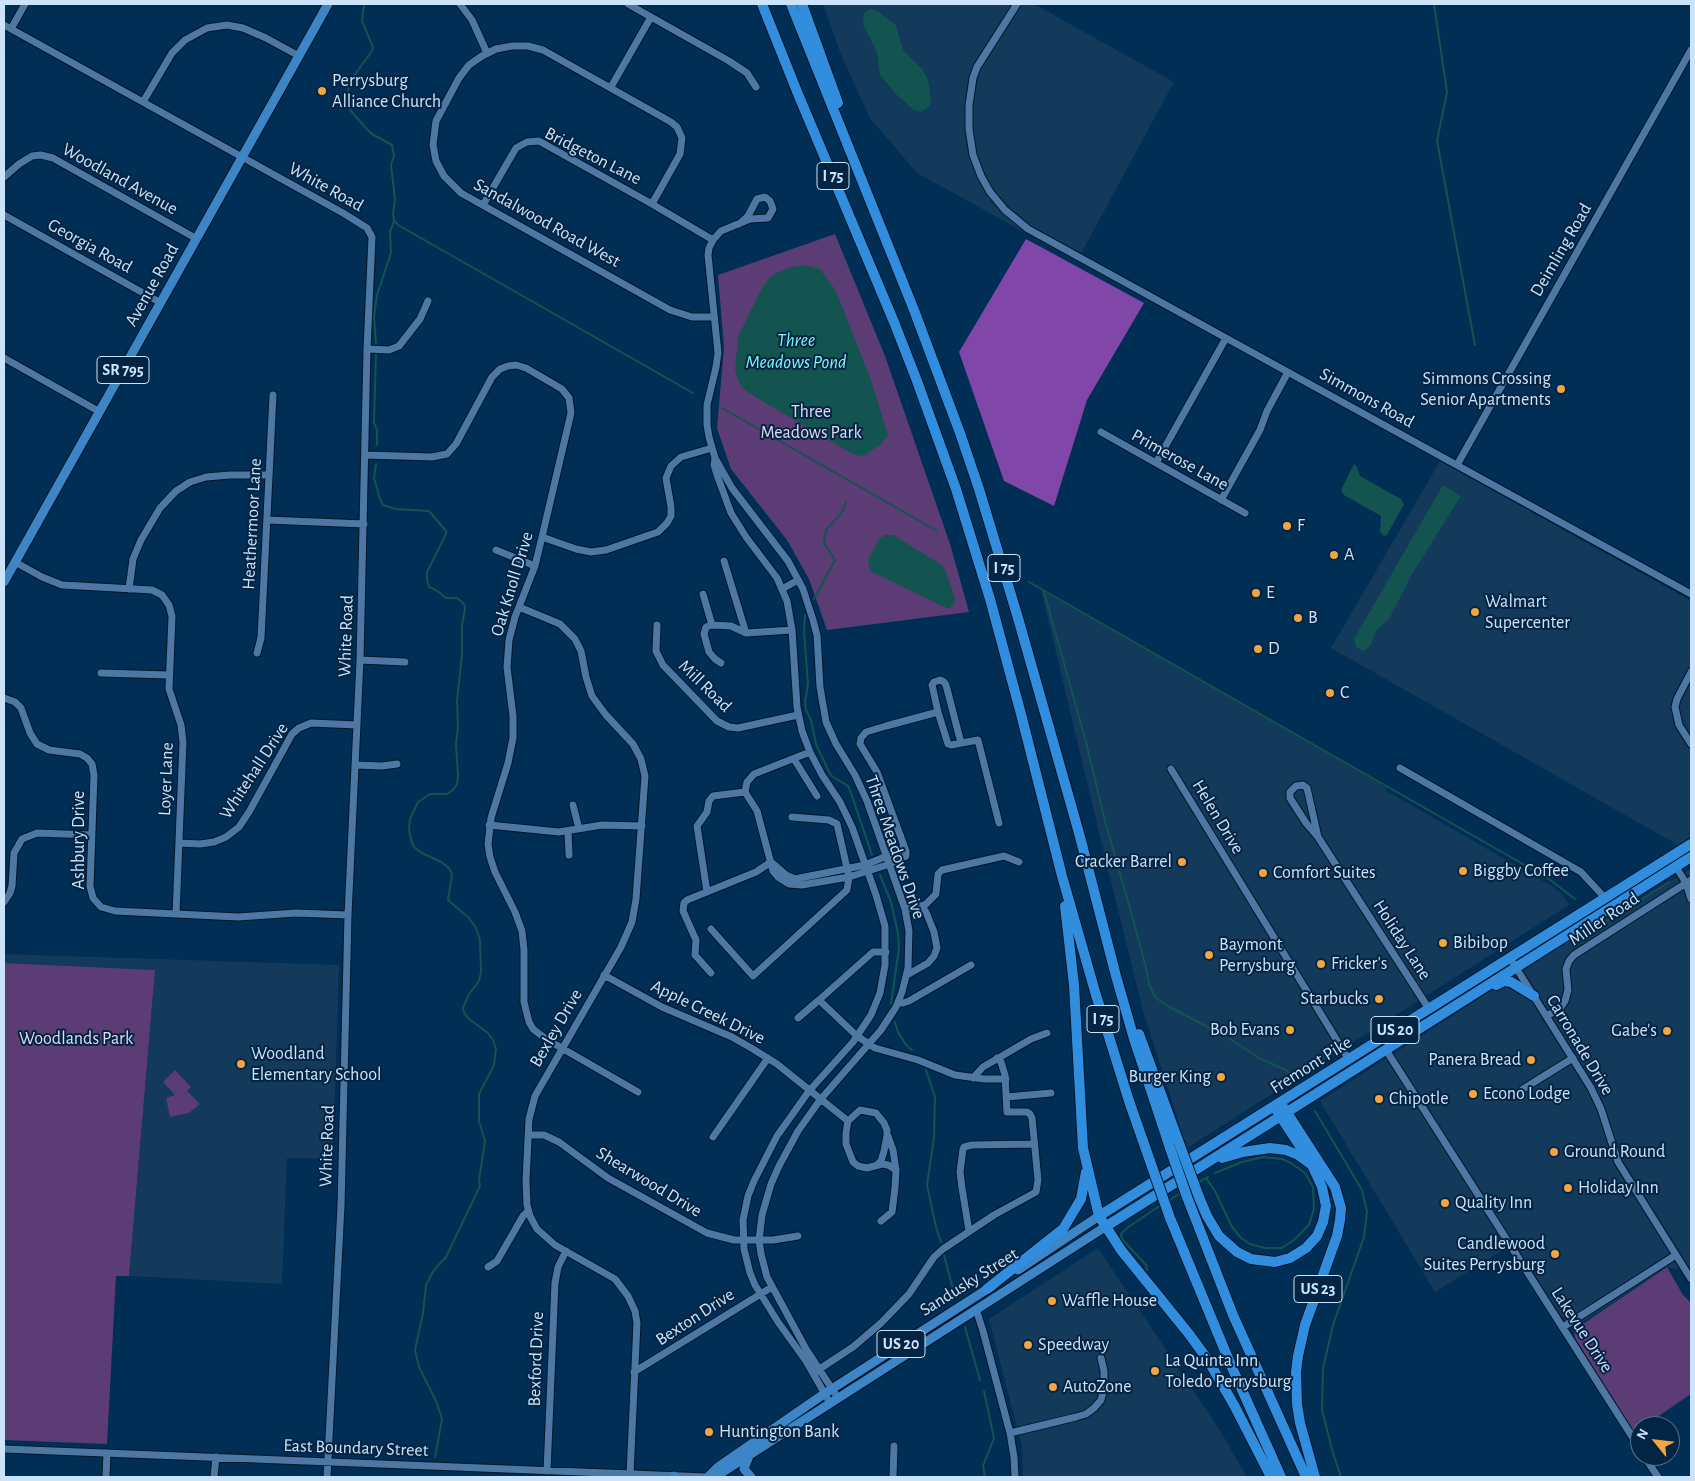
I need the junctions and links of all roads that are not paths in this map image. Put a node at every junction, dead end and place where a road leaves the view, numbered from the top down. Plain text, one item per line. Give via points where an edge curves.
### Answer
1 (25, 4) edge
2 (328, 4) edge
3 (460, 4) edge
4 (628, 4) edge
5 (755, 4) edge
6 (762, 4) edge
7 (790, 4) edge
8 (802, 4) edge
9 (1017, 4) edge
10 (651, 17) junction
11 (4, 24) edge
12 (11, 29) junction
13 (1691, 50) edge
14 (487, 53) junction
15 (299, 56) junction
16 (756, 87) dead end
17 (611, 88) junction
18 (798, 94) junction
19 (143, 102) junction
20 (242, 157) junction
21 (856, 166) junction
22 (4, 177) edge
23 (483, 204) junction
24 (652, 204) junction
25 (4, 215) edge
26 (739, 224) junction
27 (197, 239) junction
28 (713, 240) junction
29 (428, 301) dead end
30 (160, 303) junction
31 (714, 316) junction
32 (1226, 338) junction
33 (367, 349) junction
34 (4, 358) edge
35 (1288, 372) junction
36 (273, 395) dead end
37 (100, 412) junction
38 (1101, 432) dead end
39 (712, 448) junction
40 (365, 455) junction
41 (715, 458) junction
42 (1156, 463) junction
43 (1457, 465) junction
44 (269, 475) junction
45 (1221, 500) junction
46 (1245, 513) dead end
47 (267, 520) junction
48 (364, 524) junction
49 (542, 537) junction
50 (496, 550) dead end
51 (724, 561) dead end
52 (15, 562) junction
53 (534, 566) junction
54 (798, 580) junction
55 (4, 582) edge
56 (129, 589) junction
57 (782, 589) junction
58 (702, 594) dead end
59 (1691, 594) edge
60 (519, 607) junction
61 (658, 625) dead end
62 (712, 625) junction
63 (792, 630) junction
64 (746, 633) junction
65 (257, 653) dead end
66 (360, 660) junction
67 (405, 662) dead end
68 (721, 663) dead end
69 (1691, 672) edge
70 (101, 673) dead end
71 (169, 675) junction
72 (4, 698) edge
73 (938, 712) junction
74 (798, 715) junction
75 (357, 725) junction
76 (961, 743) junction
77 (1691, 744) edge
78 (810, 752) junction
79 (794, 759) junction
80 (397, 764) dead end
81 (355, 766) junction
82 (1400, 768) dead end
83 (1172, 769) dead end
84 (745, 792) junction
85 (817, 796) dead end
86 (574, 805) dead end
87 (792, 817) dead end
88 (999, 823) dead end
89 (489, 826) junction
90 (642, 826) junction
91 (579, 829) junction
92 (568, 831) junction
93 (92, 835) junction
94 (1318, 837) junction
95 (179, 843) junction
96 (1691, 844) edge
97 (904, 846) junction
98 (1691, 850) edge
99 (569, 855) dead end
100 (887, 856) junction
101 (1691, 857) edge
102 (771, 862) junction
103 (1018, 862) dead end
104 (1673, 862) junction
105 (890, 864) junction
106 (867, 868) junction
107 (847, 869) junction
108 (1062, 876) junction
109 (849, 878) junction
110 (1690, 884) edge
111 (707, 892) junction
112 (1605, 898) junction
113 (1691, 899) edge
114 (4, 902) edge
115 (921, 906) junction
116 (905, 909) junction
117 (176, 914) junction
118 (348, 915) junction
119 (711, 930) dead end
120 (886, 952) junction
121 (1513, 963) junction
122 (971, 964) dead end
123 (711, 973) dead end
124 (604, 975) junction
125 (907, 975) junction
126 (1534, 996) junction
127 (819, 1000) junction
128 (1464, 1000) junction
129 (898, 1003) junction
130 (1429, 1009) junction
131 (1546, 1016) junction
132 (798, 1018) dead end
133 (1047, 1033) dead end
134 (857, 1036) junction
135 (869, 1044) junction
136 (562, 1048) junction
137 (1386, 1050) junction
138 (768, 1058) junction
139 (997, 1058) junction
140 (1573, 1058) junction
141 (1349, 1060) junction
142 (973, 1078) junction
143 (1006, 1080) junction
144 (1523, 1089) dead end
145 (809, 1091) junction
146 (638, 1092) dead end
147 (1051, 1093) dead end
148 (1007, 1097) junction
149 (820, 1100) junction
150 (1277, 1105) junction
151 (1284, 1115) junction
152 (848, 1121) junction
153 (528, 1135) junction
154 (888, 1136) junction
155 (713, 1137) dead end
156 (1034, 1144) junction
157 (1175, 1145) junction
158 (1226, 1151) junction
159 (1214, 1159) junction
160 (877, 1164) junction
161 (1086, 1164) junction
162 (1312, 1165) junction
163 (896, 1170) junction
164 (528, 1211) junction
165 (1099, 1216) junction
166 (881, 1222) dead end
167 (1105, 1227) junction
168 (969, 1231) junction
169 (798, 1236) dead end
170 (743, 1240) junction
171 (759, 1240) junction
172 (1048, 1250) junction
173 (566, 1251) junction
174 (1676, 1255) junction
175 (488, 1267) dead end
176 (1691, 1279) edge
177 (772, 1287) junction
178 (987, 1289) junction
179 (760, 1294) junction
180 (976, 1309) junction
181 (1563, 1327) junction
182 (1101, 1358) dead end
183 (816, 1371) junction
184 (634, 1372) junction
185 (828, 1391) junction
186 (834, 1400) junction
187 (1010, 1433) junction
188 (1630, 1433) edge
189 (894, 1446) dead end
190 (4, 1449) edge
191 (107, 1453) junction
192 (749, 1456) junction
193 (216, 1457) junction
194 (328, 1462) junction
195 (1651, 1466) edge
196 (547, 1471) junction
197 (630, 1474) junction
198 (674, 1476) edge
199 (106, 1477) edge
200 (214, 1477) edge
201 (327, 1477) edge
202 (708, 1477) edge
203 (751, 1477) edge
204 (893, 1477) edge
205 (1015, 1477) edge
206 (1271, 1477) edge
207 (1281, 1477) edge
208 (1306, 1477) edge
209 (1315, 1477) edge
210 (1658, 1477) edge

1 - 12 street
2 - 15 main road, Avenue Road / SR 795
3 - 14 street via 472,20
4 - 10 street
5 - 18 highway via 788,80
6 - 18 highway, I 75
7 - 21 highway, I 75
8 - 21 highway via 850,138
9 - 32 street, Simmons Road via 976,66 969,105 973,155 990,192 1005,210 1028,228
10 - 16 street via 747,73
10 - 17 street
11 - 12 street, White Road
12 - 19 street, White Road
13 - 43 street, Deimling Road
14 - 17 street via 512,46 536,48
14 - 23 street, Sandalwood Road West via 464,71 447,99 434,129 433,145 436,161 444,176 455,188
15 - 19 street via 243,28 227,25 207,28 185,40 172,53
15 - 20 main road, Avenue Road / SR 795
17 - 24 street via 671,122 681,134 680,154
18 - 108 highway, I 75 via 918,381 956,489 994,616
19 - 20 street, White Road
20 - 27 main road, Avenue Road / SR 795
20 - 33 street, White Road via 370,231
21 - 157 highway, I 75 via 932,357 979,489 1018,618 1134,1039
22 - 27 street, Woodland Avenue via 32,156 53,158
23 - 24 street, Bridgeton Lane via 516,148 535,141
23 - 31 street, Sandalwood Road West via 670,310 692,317
24 - 28 street, Bridgeton Lane
25 - 30 street, Georgia Road
26 - 26 street via 768,218 773,209 770,201 765,197 757,199 748,216
26 - 28 street via 721,231
27 - 30 main road, Avenue Road / SR 795
28 - 31 street, Three Meadows Drive via 708,254
29 - 33 street via 420,319 398,346 389,350
30 - 37 main road, Avenue Road / SR 795
31 - 39 street, Three Meadows Drive via 717,363 706,418
32 - 35 street, Simmons Road
32 - 42 street
33 - 40 street, White Road
34 - 37 street
35 - 43 street, Simmons Road
35 - 45 street
36 - 44 street, Heathermoor Lane
37 - 52 main road, Avenue Road / SR 795
38 - 42 street, Primerose Lane
39 - 41 street, Three Meadows Drive
39 - 49 street via 681,457 670,466 666,478 671,516 658,532 599,552 584,551
40 - 48 street, White Road
40 - 49 street, Oak Knoll Drive via 432,458 447,454 456,444 494,374 508,366 526,368 562,389 569,398 571,409
41 - 54 street, Three Meadows Drive via 732,488 780,550
41 - 57 street, Three Meadows Drive via 717,475 732,513
42 - 45 street, Primerose Lane
43 - 59 street, Simmons Road
44 - 47 street, Heathermoor Lane
44 - 56 street via 206,477 176,490 160,508 141,540 133,559
45 - 46 street, Primerose Lane
47 - 48 street
47 - 65 street, Heathermoor Lane via 262,638
48 - 66 street, White Road
49 - 53 street, Oak Knoll Drive
50 - 53 street
51 - 64 street
52 - 55 main road, Avenue Road / SR 795
52 - 56 street, Loyer Lane via 62,585
53 - 60 street, Oak Knoll Drive
54 - 57 street
54 - 100 street, Three Meadows Drive via 815,628 821,702 826,722 860,786
56 - 71 street, Loyer Lane via 155,591 169,605 172,616
57 - 63 street, Three Meadows Drive
58 - 62 street
60 - 89 street, Oak Knoll Drive via 508,652 513,738
60 - 90 street, Bexley Drive via 560,624 578,643 592,696 633,744 641,760 645,784
61 - 74 street, Mill Road via 656,651 663,665 717,721 738,728
62 - 64 street via 731,626
62 - 68 street via 706,627 704,634 709,652
63 - 64 street
63 - 74 street, Three Meadows Drive
66 - 67 street
66 - 75 street, White Road
69 - 77 street via 1675,706 1679,724
70 - 71 street
71 - 95 street, Loyer Lane via 169,689 184,742
72 - 93 street, Ashbury Drive via 21,708 37,744 49,750 80,754 92,764
73 - 76 street via 948,744
73 - 76 street via 932,685 940,680 946,685
73 - 97 street via 866,732 861,738 860,744 877,772
74 - 78 street, Three Meadows Drive
75 - 81 street, White Road
75 - 95 street, Whitehall Drive via 312,723 299,728 292,734 239,827 214,842
76 - 88 street via 978,740
78 - 79 street
78 - 106 street, Three Meadows Drive via 848,816
79 - 84 street via 754,774 747,782
79 - 85 street
80 - 81 street
81 - 118 street, White Road
82 - 112 street via 1581,872
83 - 141 street, Helen Drive
84 - 102 street via 757,811
84 - 111 street via 710,798 707,812 697,826
86 - 91 street
87 - 107 street via 829,820 837,824
89 - 92 street
89 - 136 street, Oak Knoll Drive via 492,865 522,931 527,1018 539,1034
90 - 91 street via 615,824
90 - 124 street, Bexley Drive via 633,916 621,947
91 - 92 street
92 - 99 street
93 - 114 street via 37,833 22,839 14,852 12,886
93 - 117 street, Ashbury Drive via 90,890 98,904 115,911
94 - 94 street, Holiday Lane via 1307,788 1296,786 1290,792 1290,798
94 - 130 street, Holiday Lane
95 - 117 street, Loyer Lane
96 - 104 highway, Fremont Pike / US 20
97 - 100 street
97 - 105 street via 906,856
98 - 104 highway
100 - 105 street, Three Meadows Drive
100 - 106 street
101 - 104 highway, Fremont Pike / US 20
102 - 107 street via 795,879
102 - 109 street via 778,878 790,884
102 - 111 street via 756,872
103 - 115 street via 1004,856 942,870 938,874 936,894
104 - 110 street
104 - 112 highway, Fremont Pike / US 20
104 - 121 highway, Fremont Pike / US 20 via 1630,890 1620,902
105 - 106 street
105 - 116 street, Three Meadows Drive
106 - 107 street
106 - 109 street
106 - 120 street, Three Meadows Drive via 881,910
107 - 109 street
108 - 161 highway via 1074,985
108 - 207 highway, I 75, bridge via 1113,1051 1170,1218
109 - 119 street via 847,890 753,976
110 - 113 street
110 - 131 street, Miller Road via 1574,955 1566,969 1566,1001
111 - 123 street via 687,900 682,908 696,940 695,955
112 - 121 highway, Fremont Pike / US 20
115 - 116 street
115 - 125 street via 934,932 937,948 928,963
116 - 125 street, Three Meadows Drive via 910,944
117 - 118 street, Ashbury Drive via 238,917 296,913
118 - 194 street, White Road via 340,1214
120 - 127 street via 873,952
120 - 134 street, Three Meadows Drive via 880,993
121 - 126 street, Carronade Drive
121 - 128 highway, Fremont Pike / US 20
121 - 130 highway, Fremont Pike / US 20
122 - 129 street via 903,1004
124 - 136 street, Bexley Drive
124 - 138 street, Apple Creek Drive
125 - 129 street, Three Meadows Drive
126 - 128 highway via 1504,981 1477,997
126 - 131 street, Carronade Drive
127 - 132 street
127 - 134 street
128 - 137 highway, Fremont Pike / US 20
129 - 135 street, Three Meadows Drive
130 - 141 highway, Fremont Pike / US 20
131 - 140 street, Carronade Drive
133 - 139 street
134 - 135 street
134 - 145 street, Three Meadows Drive
135 - 142 street via 878,1050
135 - 149 street, Three Meadows Drive
136 - 146 street, Oak Knoll Drive
136 - 153 street, Bexley Drive via 535,1096
137 - 151 highway, Fremont Pike / US 20
137 - 181 street, Lakevue Drive
138 - 145 street, Apple Creek Drive
138 - 155 street
139 - 142 street via 978,1070
139 - 143 street
140 - 144 street
140 - 174 street, Carronade Drive via 1597,1098 1618,1162
141 - 150 highway, Fremont Pike / US 20
142 - 143 street
143 - 148 street
145 - 149 street, Apple Creek Drive
145 - 170 street, Three Meadows Drive via 777,1136 754,1181 745,1208
147 - 148 street
148 - 156 street via 1007,1112 1030,1114
149 - 152 street, Apple Creek Drive
149 - 171 street, Three Meadows Drive via 779,1166 765,1203
150 - 151 highway
150 - 158 highway via 1268,1117 1239,1136
150 - 165 highway, Fremont Pike / US 20
151 - 158 highway, Fremont Pike / US 20
151 - 162 highway
151 - 209 highway, US 23 via 1335,1187 1340,1208 1337,1236 1306,1325 1296,1372 1300,1423
152 - 154 street via 860,1110 871,1111 881,1118
152 - 160 street via 846,1144 853,1162 867,1168
153 - 164 street, Bexley Drive
153 - 170 street, Shearwood Drive via 544,1135 559,1142 595,1169 698,1229 718,1237
154 - 160 street
154 - 163 street
156 - 168 street via 1036,1192
156 - 168 street via 972,1145 962,1149 962,1188
157 - 162 highway, bridge via 1212,1226 1230,1248 1259,1261 1290,1258 1317,1236 1324,1222 1325,1198
157 - 208 highway, I 75, bridge via 1187,1197 1233,1315
158 - 159 highway, Fremont Pike / US 20
159 - 162 highway via 1270,1148 1292,1153
159 - 167 highway, Fremont Pike / US 20
160 - 163 street
161 - 165 highway
161 - 178 highway via 1081,1199 1064,1229
163 - 166 street via 892,1212
164 - 173 street, Bexley Drive via 542,1235
164 - 175 street via 496,1261
165 - 167 highway
165 - 172 main road, Sandusky Street / US 20
167 - 180 main road, Sandusky Street / US 20
167 - 206 highway via 1208,1360
168 - 183 street via 934,1257 909,1294 881,1323 853,1347
169 - 171 street, Shearwood Drive
170 - 171 street, Shearwood Drive
170 - 179 street, Three Meadows Drive via 750,1273
171 - 177 street, Three Meadows Drive
172 - 178 main road, Sandusky Street / US 20
172 - 180 main road via 1037,1264 985,1297
173 - 184 street, Bexley Drive via 615,1280 628,1296 637,1319
173 - 196 street, Bexford Drive via 555,1283
174 - 176 street, Carronade Drive
174 - 181 street
177 - 179 street, Bexton Drive
177 - 183 street, Three Meadows Drive
178 - 185 main road, Sandusky Street / US 20
179 - 183 street, Three Meadows Drive
179 - 184 street, Bexton Drive
180 - 186 main road, Sandusky Street / US 20
180 - 187 street
181 - 188 street, Lakevue Drive
182 - 187 street via 1104,1388 1101,1400 1094,1408 1076,1417
183 - 185 street, Three Meadows Drive
184 - 197 street, Bexley Drive
185 - 186 street, Three Meadows Drive
185 - 202 main road, Sandusky Street / US 20
186 - 192 main road, Sandusky Street / US 20
187 - 205 street
189 - 204 street
190 - 191 street, East Boundary Street
191 - 193 street, East Boundary Street
191 - 199 street
192 - 202 main road, Sandusky Street / US 20
192 - 203 main road via 744,1469
193 - 194 street, East Boundary Street
193 - 200 street
194 - 196 street, East Boundary Street
194 - 201 street, White Road
195 - 210 street
196 - 197 street, East Boundary Street
197 - 198 street, East Boundary Street
198 - 202 street, East Boundary Street

